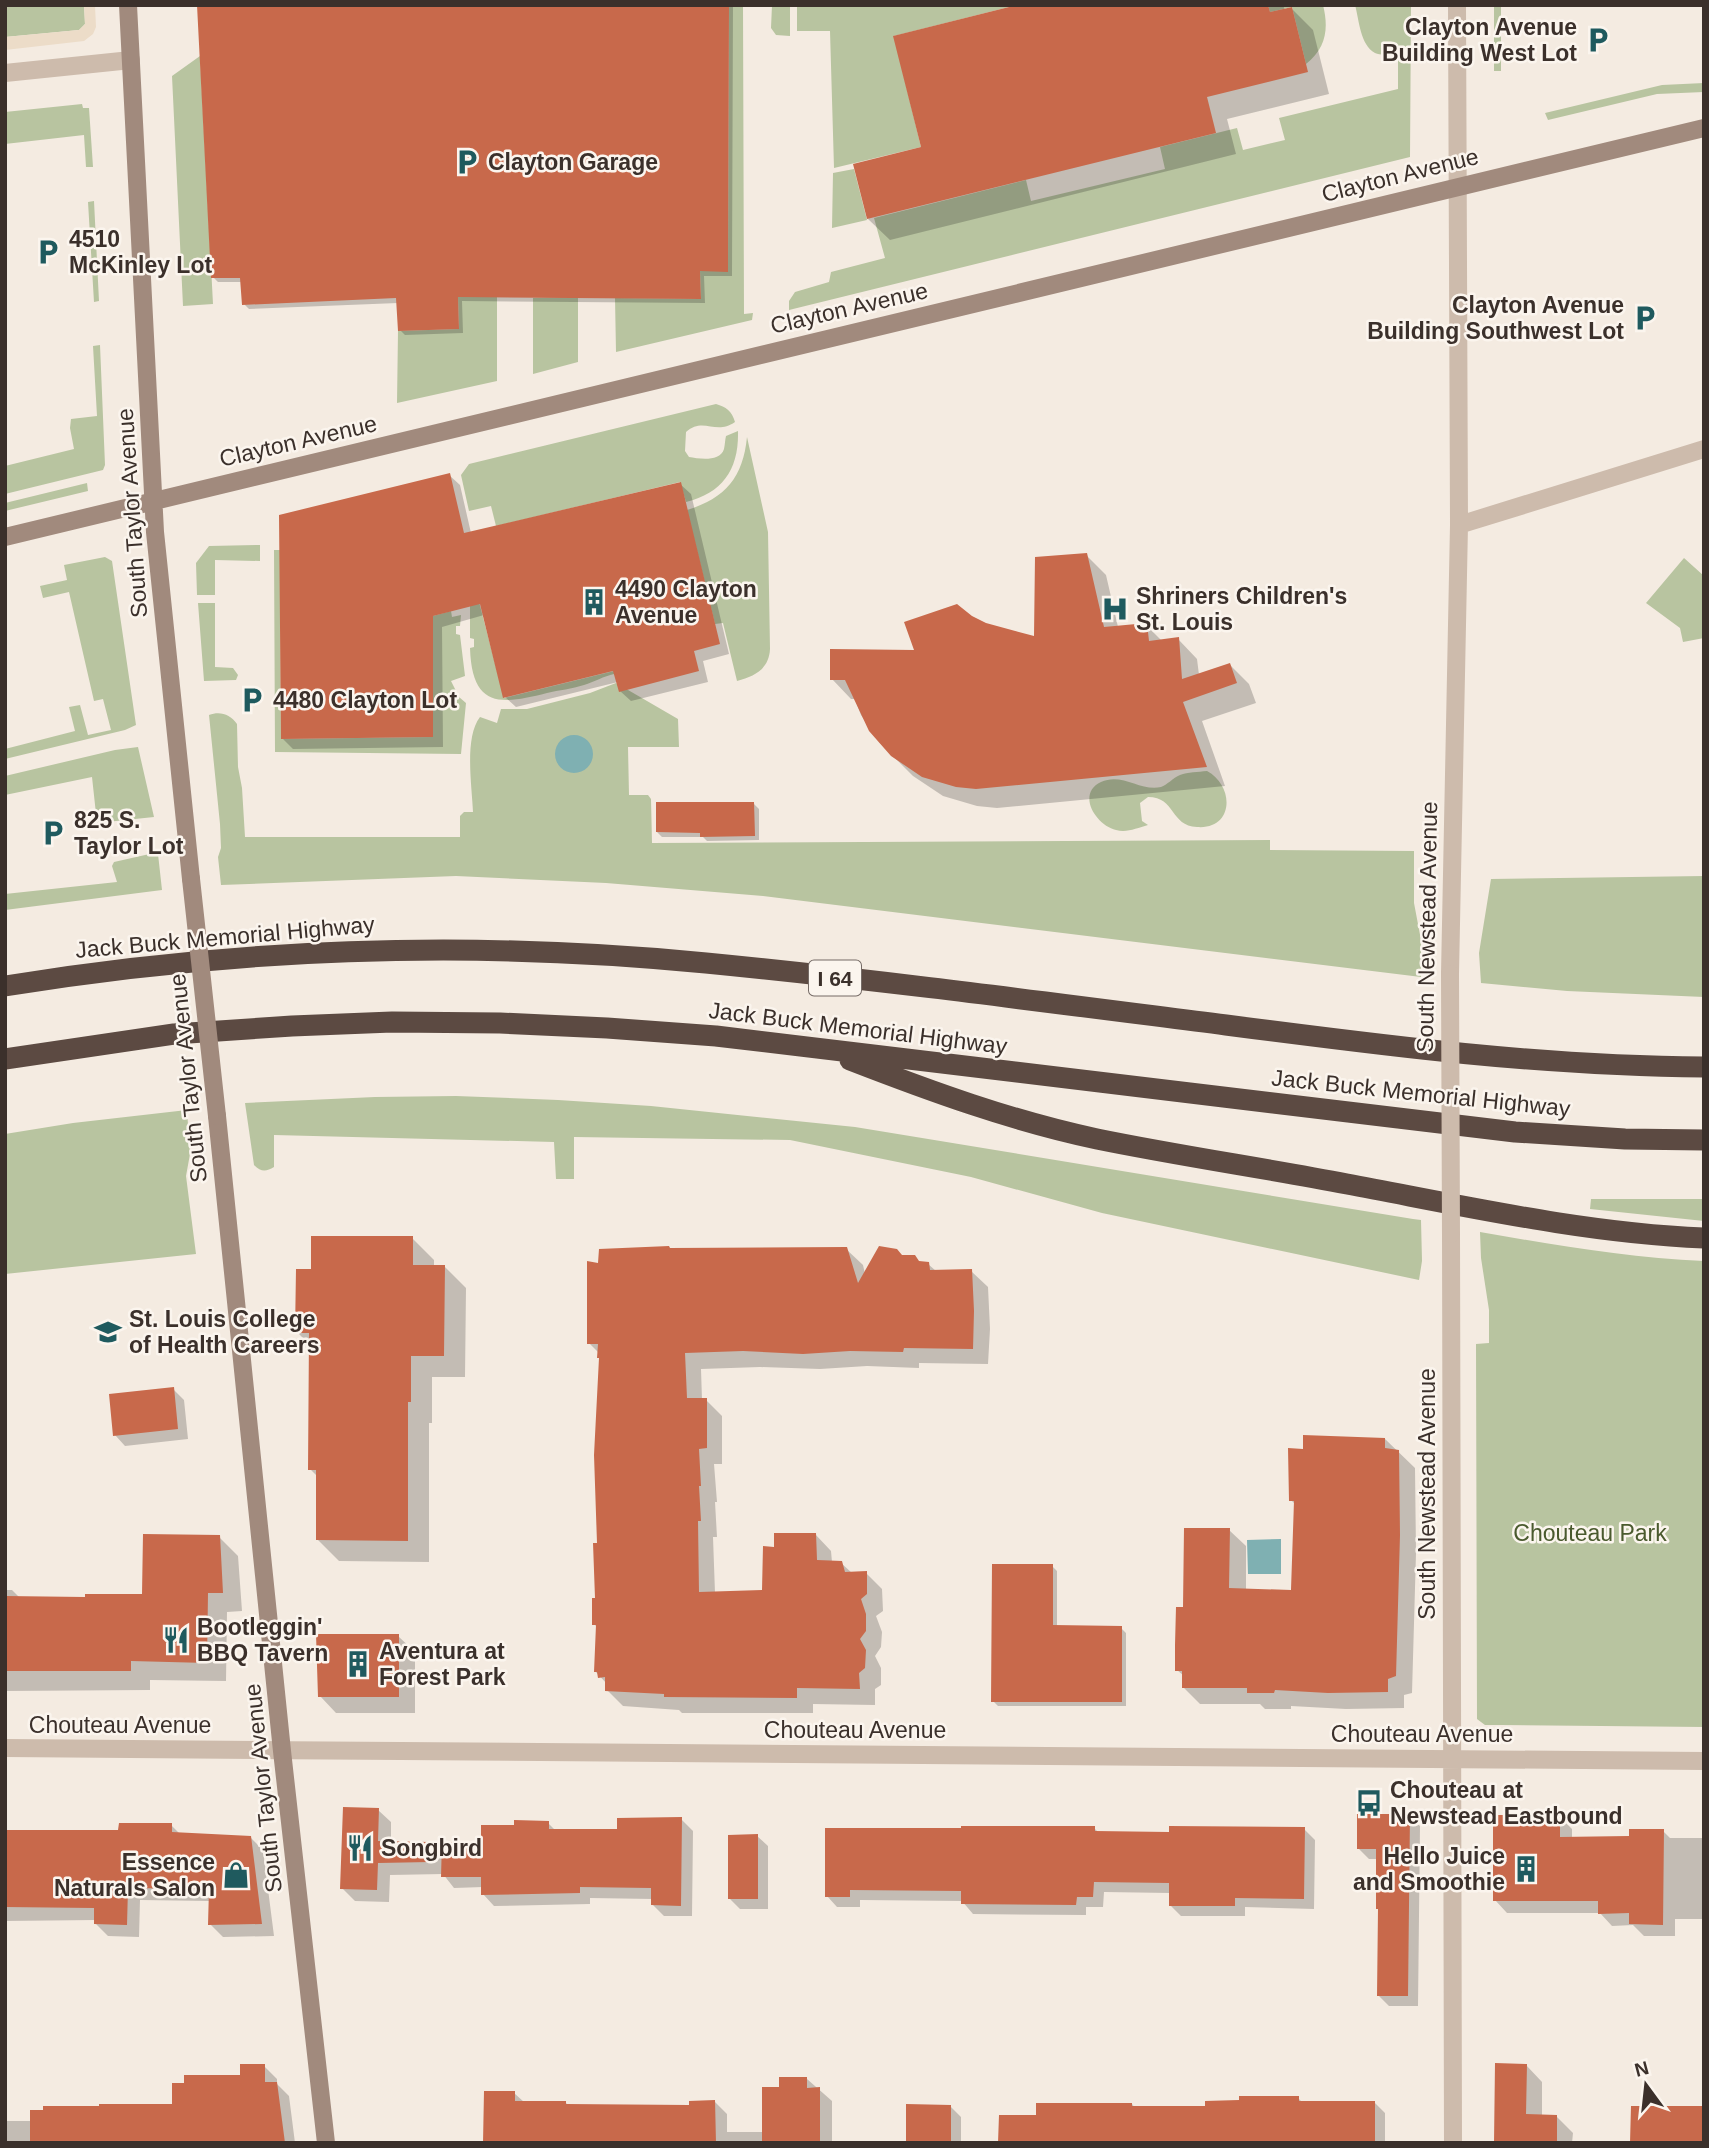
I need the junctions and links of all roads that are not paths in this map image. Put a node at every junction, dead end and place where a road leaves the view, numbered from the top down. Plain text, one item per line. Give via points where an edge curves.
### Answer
1 (128, 5) edge
2 (1457, 5) edge
3 (131, 60) junction
4 (5, 73) edge
5 (1704, 128) edge
6 (1456, 187) junction
7 (1704, 449) edge
8 (153, 501) junction
9 (1460, 525) junction
10 (5, 537) edge
11 (5, 986) edge
12 (822, 1049) junction
13 (5, 1059) edge
14 (1704, 1067) edge
15 (1704, 1140) edge
16 (1704, 1238) edge
17 (5, 1748) edge
18 (282, 1751) junction
19 (1451, 1759) junction
20 (1704, 1761) edge
21 (326, 2143) edge
22 (1453, 2143) edge

1 - 3 street, South Taylor Avenue
2 - 6 street, South Newstead Avenue
3 - 4 street
3 - 8 street, South Taylor Avenue
5 - 6 street, Clayton Avenue
6 - 8 street, Clayton Avenue
6 - 9 street, South Newstead Avenue
7 - 9 street
8 - 10 street, Clayton Avenue
8 - 18 street, South Taylor Avenue, bridge
9 - 19 street, South Newstead Avenue, bridge via 1450,974
11 - 14 highway, Jack Buck Memorial Highway / I 64 via 276,954 384,950 599,955 1016,999 1415,1050 1526,1061
12 - 13 highway, Jack Buck Memorial Highway via 607,1028 391,1022 174,1034
12 - 15 highway, Jack Buck Memorial Highway via 1515,1132
12 - 16 highway via 1010,1117 1096,1139 1527,1218
17 - 18 street, Chouteau Avenue
18 - 19 street, Chouteau Avenue
18 - 21 street, South Taylor Avenue
19 - 20 street, Chouteau Avenue
19 - 22 street, South Newstead Avenue

